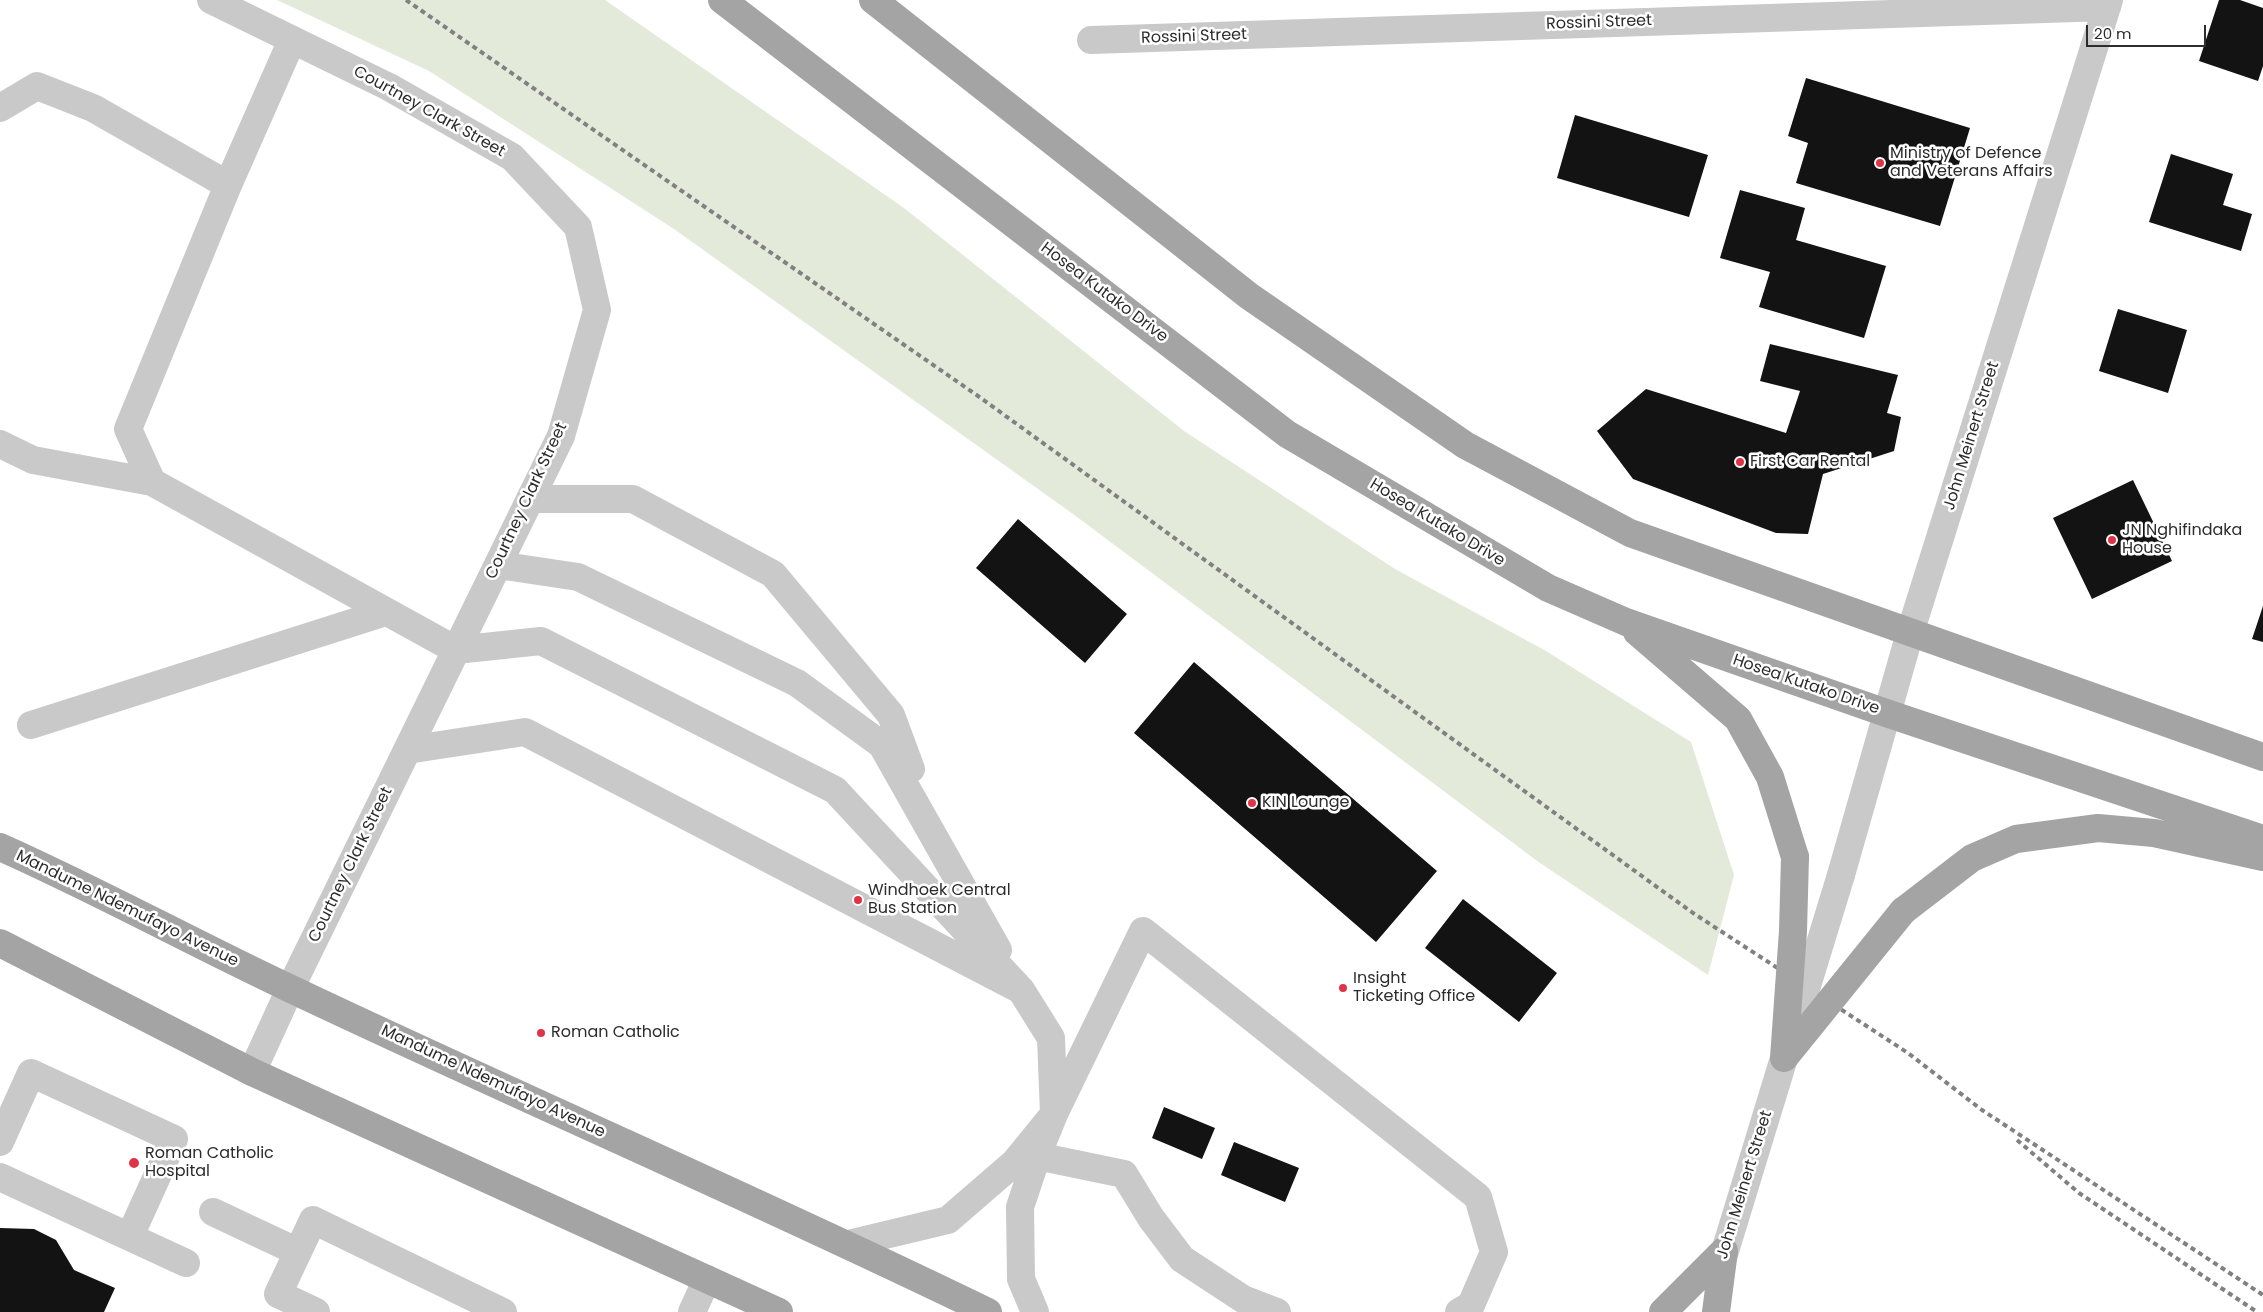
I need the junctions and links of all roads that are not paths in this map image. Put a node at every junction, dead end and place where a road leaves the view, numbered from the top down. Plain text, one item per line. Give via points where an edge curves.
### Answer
1 (211, 0) edge
2 (722, 0) edge
3 (873, 0) edge
4 (2108, 3) edge
5 (292, 40) junction
6 (1091, 40) dead end
7 (0, 108) edge
8 (228, 186) junction
9 (0, 444) edge
10 (152, 482) junction
11 (530, 499) junction
12 (498, 565) junction
13 (386, 612) junction
14 (1626, 622) junction
15 (1910, 633) junction
16 (456, 650) junction
17 (1888, 714) junction
18 (31, 726) dead end
19 (407, 750) junction
20 (2263, 757) edge
21 (935, 837) junction
22 (2263, 839) edge
23 (0, 847) edge
24 (2263, 857) edge
25 (0, 943) edge
26 (290, 989) junction
27 (1021, 990) junction
28 (1784, 1058) junction
29 (252, 1072) junction
30 (1054, 1114) junction
31 (0, 1142) edge
32 (1037, 1156) junction
33 (0, 1177) edge
34 (214, 1212) dead end
35 (130, 1236) junction
36 (848, 1244) junction
37 (1724, 1251) junction
38 (298, 1252) junction
39 (186, 1263) dead end
40 (707, 1279) junction
41 (316, 1312) edge
42 (503, 1312) edge
43 (692, 1312) edge
44 (779, 1312) edge
45 (988, 1312) edge
46 (1035, 1312) edge
47 (1277, 1312) edge
48 (1459, 1312) edge
49 (1663, 1312) edge
50 (1708, 1312) edge
51 (1716, 1312) edge

1 - 5 street, Courtney Clark Street
2 - 14 main road, Hosea Kutako Drive via 1287,434 1548,588
3 - 15 main road via 1249,296 1465,446 1630,533
4 - 6 street, Rossini Street
4 - 15 street, John Meinert Street
5 - 8 street
5 - 11 street, Courtney Clark Street via 389,87 512,157 578,227 597,310 561,436
7 - 8 street via 37,86 93,108
8 - 10 street via 128,429
9 - 10 street via 33,460
10 - 13 street
11 - 12 street, Courtney Clark Street
11 - 21 street via 633,499 773,574 892,715
12 - 16 street, Courtney Clark Street
12 - 21 street via 578,577 797,683 882,745
13 - 16 street
13 - 18 street
14 - 17 main road, Hosea Kutako Drive
14 - 28 main road, bridge via 1738,719 1770,777 1795,857
15 - 17 street, John Meinert Street
15 - 20 main road
16 - 19 street, Courtney Clark Street
16 - 27 street via 541,641 835,790
17 - 22 main road, Hosea Kutako Drive
17 - 28 street, John Meinert Street, bridge
19 - 26 street, Courtney Clark Street
19 - 27 street via 525,732
21 - 27 street
23 - 26 main road, Mandume Ndemufayo Avenue
24 - 28 main road, bridge via 2154,833 2098,828 2016,839 1972,858 1903,911
25 - 29 main road
26 - 29 street, Courtney Clark Street
26 - 36 main road, Mandume Ndemufayo Avenue
27 - 30 street via 1051,1038
28 - 37 street, John Meinert Street
29 - 40 main road
30 - 32 street
30 - 36 street via 1015,1162 948,1220
30 - 48 street via 1143,930 1478,1197 1494,1252 1471,1304
31 - 35 street via 31,1073 174,1139
32 - 46 street via 1020,1207 1021,1279
32 - 47 street via 1124,1174 1182,1259 1243,1299
33 - 35 street
34 - 38 street
35 - 39 street
36 - 45 main road, Mandume Ndemufayo Avenue
37 - 49 main road
37 - 50 street, John Meinert Street
37 - 51 main road
38 - 41 street via 278,1294
38 - 42 street via 313,1220
40 - 43 street
40 - 44 main road

